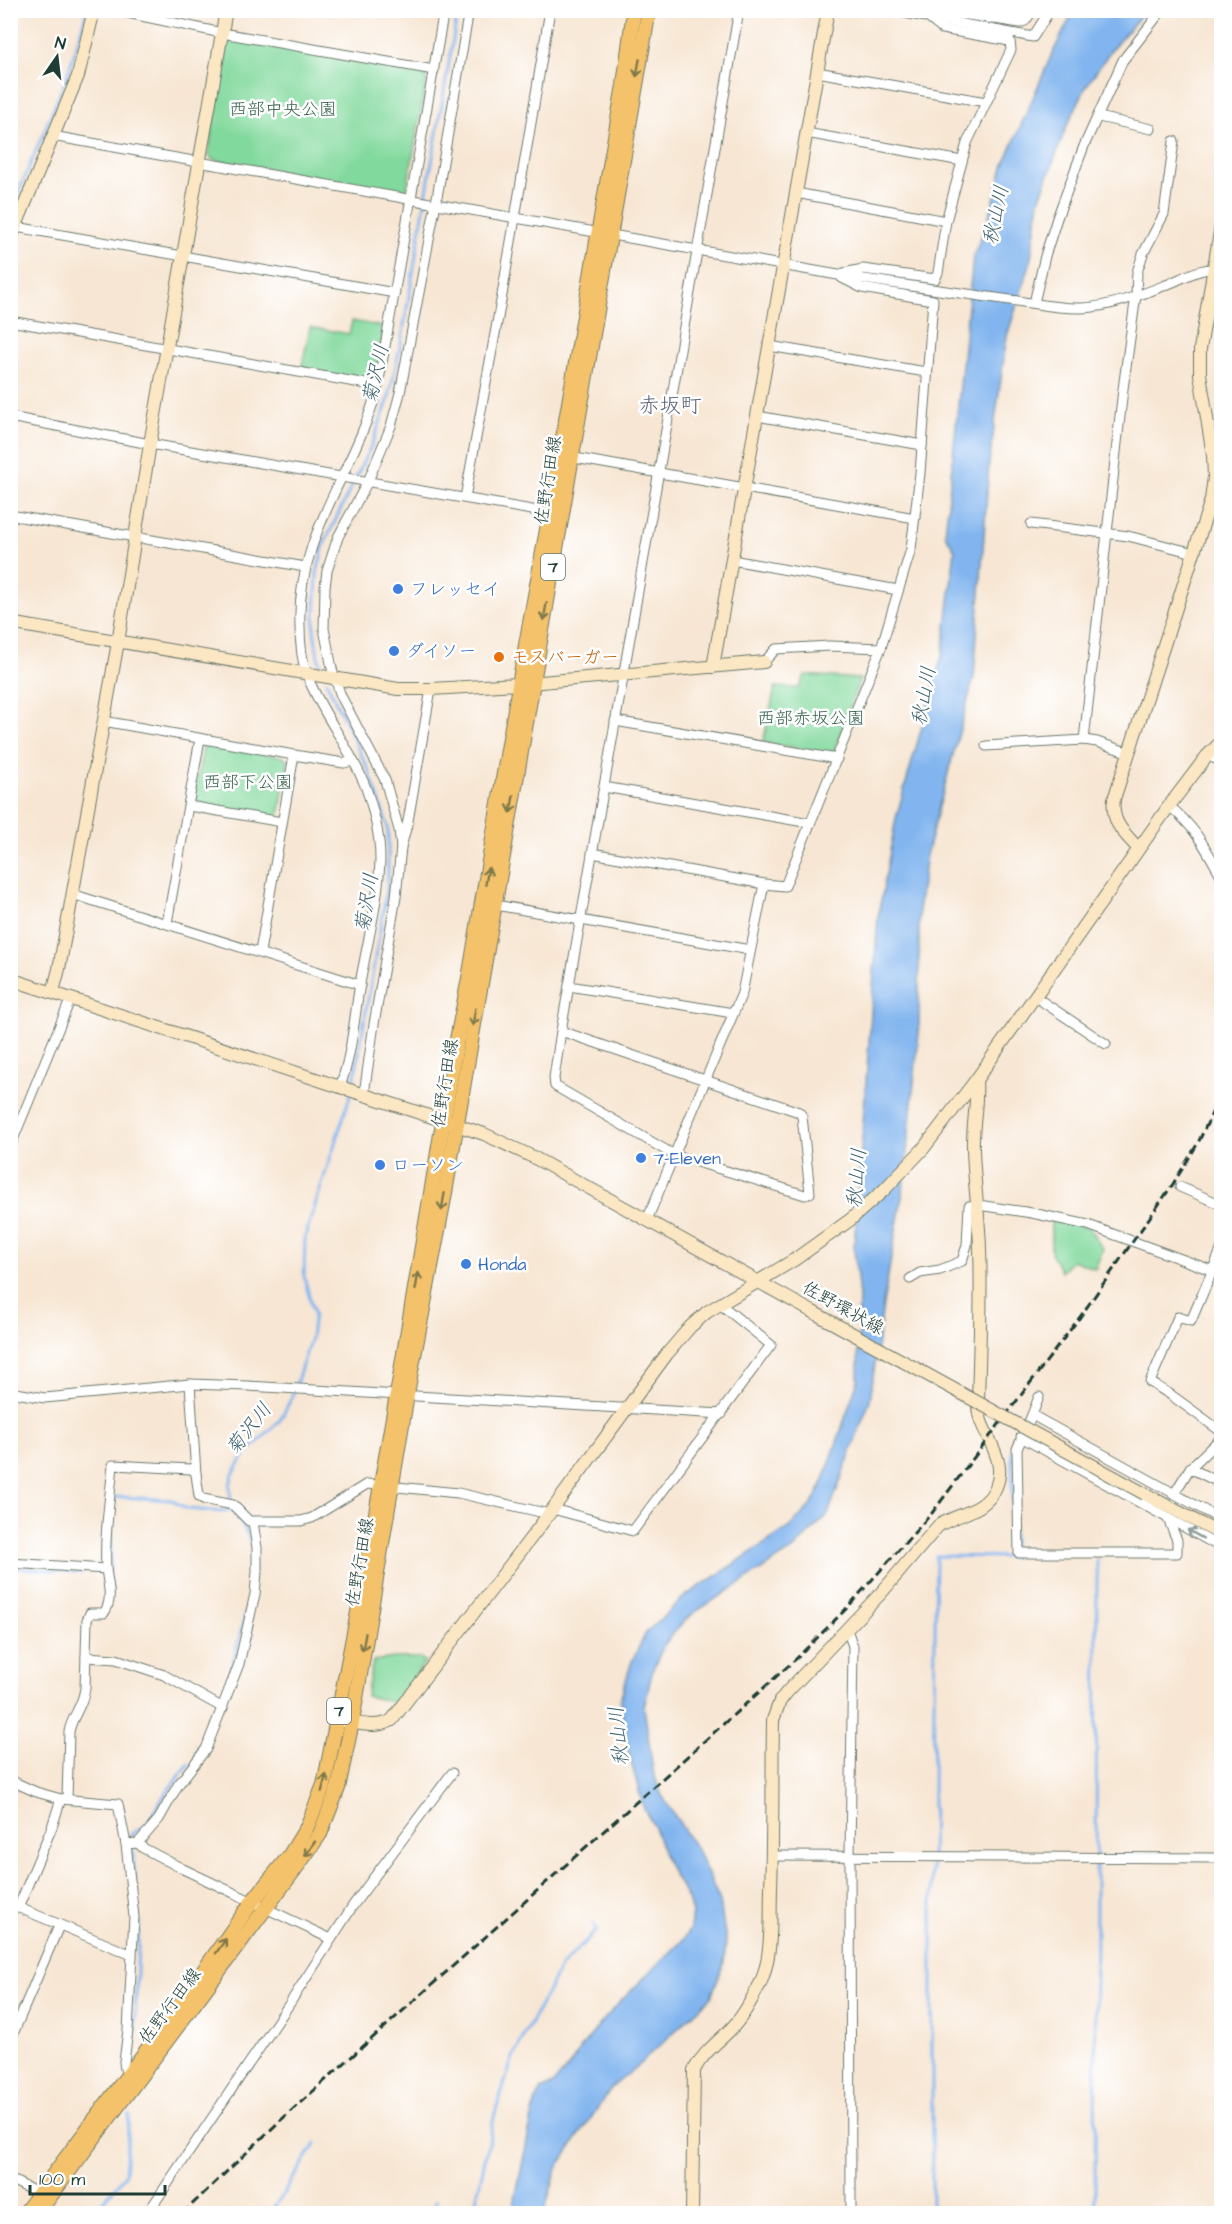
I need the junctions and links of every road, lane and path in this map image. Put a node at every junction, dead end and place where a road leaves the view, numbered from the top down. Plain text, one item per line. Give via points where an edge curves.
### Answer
1 (94, 10) edge
2 (113, 10) edge
3 (226, 10) edge
4 (444, 10) edge
5 (469, 10) edge
6 (550, 10) edge
7 (634, 10) edge
8 (648, 10) edge
9 (739, 10) edge
10 (828, 10) edge
11 (888, 10) edge
12 (1033, 10) edge
13 (1050, 10) edge
14 (1162, 10) edge
15 (927, 14) edge
16 (1002, 15) edge
17 (222, 33) junction
18 (434, 70) junction
19 (817, 72) junction
20 (986, 102) junction
21 (1098, 117) junction
22 (1151, 129) dead end
23 (806, 133) junction
24 (52, 136) junction
25 (1174, 141) dead end
26 (962, 160) junction
27 (199, 163) junction
28 (796, 193) junction
29 (414, 199) junction
30 (433, 203) junction
31 (514, 218) junction
32 (1221, 220) edge
33 (946, 221) junction
34 (16, 227) junction
35 (604, 234) junction
36 (10, 240) edge
37 (696, 249) junction
38 (183, 257) junction
39 (783, 264) junction
40 (1218, 268) edge
41 (838, 274) junction
42 (395, 293) junction
43 (1136, 295) junction
44 (1032, 303) junction
45 (10, 321) edge
46 (769, 346) junction
47 (166, 350) junction
48 (926, 372) junction
49 (378, 386) junction
50 (757, 416) junction
51 (10, 417) edge
52 (150, 444) junction
53 (922, 445) junction
54 (565, 456) junction
55 (659, 473) junction
56 (346, 477) junction
57 (365, 481) junction
58 (744, 488) junction
59 (465, 498) junction
60 (1216, 501) edge
61 (556, 514) junction
62 (10, 515) edge
63 (915, 518) junction
64 (1031, 524) dead end
65 (1108, 534) junction
66 (135, 537) junction
67 (1194, 553) junction
68 (732, 560) junction
69 (305, 567) junction
70 (898, 590) junction
71 (10, 623) edge
72 (118, 642) junction
73 (881, 648) junction
74 (764, 662) joint
75 (713, 667) junction
76 (309, 674) junction
77 (623, 676) junction
78 (333, 678) junction
79 (526, 683) junction
80 (431, 689) junction
81 (104, 721) junction
82 (615, 721) junction
83 (200, 739) junction
84 (1084, 740) junction
85 (1221, 741) edge
86 (986, 746) dead end
87 (1127, 752) junction
88 (294, 755) junction
89 (1207, 756) junction
90 (837, 759) junction
91 (353, 761) junction
92 (1221, 761) edge
93 (604, 787) junction
94 (189, 806) junction
95 (1168, 806) junction
96 (282, 822) junction
97 (810, 823) junction
98 (401, 847) junction
99 (1138, 848) junction
100 (592, 853) junction
101 (1221, 877) edge
102 (764, 884) junction
103 (72, 894) junction
104 (488, 904) junction
105 (580, 920) junction
106 (167, 923) junction
107 (750, 950) junction
108 (260, 952) junction
109 (10, 979) edge
110 (360, 985) junction
111 (569, 986) junction
112 (53, 992) junction
113 (1034, 996) junction
114 (71, 998) junction
115 (733, 1013) junction
116 (561, 1031) junction
117 (1106, 1044) dead end
118 (705, 1080) junction
119 (976, 1080) junction
120 (342, 1087) junction
121 (361, 1093) junction
122 (443, 1120) junction
123 (457, 1124) junction
124 (10, 1147) edge
125 (674, 1155) junction
126 (1180, 1187) dead end
127 (978, 1205) junction
128 (1221, 1205) edge
129 (647, 1220) junction
130 (1221, 1248) edge
131 (1212, 1271) junction
132 (1221, 1274) edge
133 (910, 1279) dead end
134 (757, 1281) junction
135 (720, 1304) junction
136 (189, 1384) junction
137 (10, 1392) edge
138 (402, 1395) junction
139 (1039, 1397) dead end
140 (628, 1408) junction
141 (722, 1414) junction
142 (1032, 1415) junction
143 (1221, 1432) edge
144 (1021, 1437) junction
145 (1221, 1437) edge
146 (1190, 1468) junction
147 (1000, 1472) junction
148 (1016, 1472) junction
149 (196, 1474) junction
150 (1221, 1484) edge
151 (386, 1485) junction
152 (1174, 1494) junction
153 (551, 1512) junction
154 (1168, 1519) junction
155 (1221, 1520) edge
156 (253, 1522) junction
157 (1221, 1535) edge
158 (1221, 1548) edge
159 (10, 1563) edge
160 (106, 1569) junction
161 (848, 1630) junction
162 (86, 1657) junction
163 (223, 1708) junction
164 (338, 1720) junction
165 (352, 1722) junction
166 (452, 1773) dead end
167 (10, 1780) edge
168 (64, 1799) junction
169 (138, 1843) junction
170 (126, 1844) junction
171 (772, 1856) junction
172 (850, 1856) junction
173 (1221, 1858) edge
174 (252, 1902) junction
175 (14, 1906) edge
176 (267, 1909) junction
177 (59, 1926) junction
178 (331, 1939) junction
179 (132, 1955) junction
180 (10, 2041) edge
181 (132, 2077) junction
182 (10, 2179) edge
183 (43, 2196) junction
184 (24, 2214) edge
185 (37, 2214) edge
186 (147, 2214) edge
187 (692, 2214) edge
188 (851, 2214) edge

1 - 24 street via 78,76
2 - 17 street
3 - 17 street
4 - 18 street
5 - 30 street
6 - 31 street
7 - 35 main road, 佐野行田線 / 7
8 -> 35 main road, 佐野行田線 / 7
9 - 37 street
10 - 19 street
11 - 15 street
12 - 16 street via 1020,23
13 - 15 street via 1033,37
14 - 21 street via 1123,60
15 - 16 street via 943,11
15 - 20 street via 942,29 1010,41 1011,50
17 - 18 street
17 - 27 street
18 - 29 street
19 - 20 street
19 - 23 street
20 - 26 street
21 - 22 street
21 - 44 street via 1057,218
23 - 26 street
23 - 28 street
24 - 27 street
24 - 34 street
25 - 43 street via 1164,213 1143,254
26 - 33 street
27 - 29 street
27 - 38 street
28 - 33 street
28 - 39 street
29 - 30 street
29 - 42 street
30 - 31 street
30 - 57 street via 400,393 391,426
31 - 35 street
31 - 59 street
32 - 40 street
33 - 41 street via 935,279 863,269
34 - 36 street
34 - 38 street
35 - 37 street
35 - 54 main road, 佐野行田線 / 7
37 - 39 street
37 - 55 street
38 - 42 street
38 - 47 street
39 - 41 street
39 - 46 street
40 - 43 street via 1195,272
40 - 60 street via 1200,349
41 - 44 street
41 - 48 street via 862,288 933,300
42 - 49 street
43 - 44 street via 1083,309
43 - 65 street
45 - 47 street
46 - 48 street
46 - 50 street
47 - 49 street
47 - 52 street
48 - 53 street
49 - 56 street
50 - 53 street
50 - 58 street
51 - 52 street
52 - 56 street
52 - 66 street
53 - 63 street
54 - 55 street
54 - 61 main road, 佐野行田線 / 7
55 - 58 street
55 - 77 street
56 - 57 street
56 - 69 street via 316,530
57 - 59 street
57 - 78 street via 338,537 327,571 324,629
58 - 63 street
58 - 68 street
59 - 61 street
60 - 67 street
61 - 79 main road, 佐野行田線 / 7
62 - 66 street
63 - 70 street via 911,549
64 - 65 street
65 - 67 street via 1143,538
65 - 84 street
66 - 69 street
66 - 72 street
67 - 87 street
68 - 70 street
68 - 75 street
69 - 76 street via 300,626
70 - 73 street
71 - 72 street
72 - 76 street
72 - 81 street
73 - 74 street via 776,650
73 - 90 street
74 - 75 street
75 - 77 street
76 - 78 street
76 - 91 street
77 - 79 street
77 - 82 street
78 - 80 street
78 - 98 street via 385,780
79 - 80 street
79 - 104 main road, 佐野行田線 / 7
80 - 98 street
81 - 83 street
81 - 103 street
82 - 90 street
82 - 93 street
83 - 88 street
83 - 94 street
84 - 86 street
84 - 87 street
85 - 89 street
87 - 99 street via 1112,813
88 - 91 street
88 - 96 street
89 - 92 street
89 - 95 street
90 - 97 street
91 - 110 street via 374,812 380,861
93 - 97 street
93 - 100 street
94 - 96 street
94 - 106 street
95 - 99 street
95 - 101 street via 1193,829
96 - 108 street
97 - 102 street via 785,886
98 - 121 street via 396,897
99 - 113 street
100 - 102 street
100 - 105 street
102 - 107 street
103 - 106 street
103 - 112 street
104 - 105 street
104 - 122 main road, 佐野行田線 / 7
104 -> 123 main road, 佐野行田線 / 7
105 - 107 street
105 - 111 street
106 - 108 street
107 - 115 street via 742,993
108 - 110 street
109 - 112 street, 佐野環状線
110 - 120 street
111 - 115 street
111 - 116 street
112 - 114 street, 佐野環状線
113 - 117 street
113 - 119 street
114 - 120 street, 佐野環状線
114 - 124 street
115 - 118 street
116 - 118 street
116 - 125 street via 555,1086
118 - 125 street
118 - 125 street via 799,1112 810,1192 806,1195
119 - 127 street via 973,1149
119 - 134 street via 923,1149 884,1190 829,1236
120 - 121 street, 佐野環状線
121 - 122 street, 佐野環状線
122 - 123 street, 佐野環状線
138 -> 122 main road, 佐野行田線 / 7
123 - 129 street, 佐野環状線 via 533,1157
123 -> 138 main road, 佐野行田線 / 7
125 - 129 street
126 - 128 street
127 - 131 street via 1088,1225
127 - 133 street via 969,1206 962,1261
127 - 147 street via 978,1415
129 - 134 street, 佐野環状線
130 - 131 street
131 - 132 street
131 - 143 street via 1191,1321 1178,1317 1150,1382
134 - 135 street
134 - 157 street, 佐野環状線, bridge
135 - 140 street via 682,1335
135 - 141 street via 771,1345
136 - 137 street via 45,1398
136 - 138 street
136 - 149 street
138 - 140 street
138 - 151 main road, 佐野行田線 / 7
139 - 142 street
140 - 141 street
140 - 153 street
141 - 153 street via 633,1531
142 - 144 street
142 - 152 street
144 - 148 street
144 - 154 street
145 - 146 street
146 - 150 street
146 - 152 street
147 - 148 street
147 - 161 street via 997,1486 986,1503 938,1526
148 - 154 street via 1019,1553 1178,1553
149 - 156 street via 203,1499 229,1504
149 - 160 street via 191,1469 113,1466
151 - 153 street via 458,1493
151 - 156 street via 367,1484 312,1518
151 - 164 main road, 佐野行田線 / 7
151 -> 165 main road, 佐野行田線 / 7
152 - 155 street
153 - 165 street via 398,1714 386,1724
158 -> 154 street
156 - 163 street via 258,1558 255,1594 239,1664
159 - 160 street
160 - 162 street via 108,1606 104,1613 88,1615
161 - 171 street via 787,1692 776,1710
161 - 172 street via 853,1646
162 - 163 street via 116,1659 164,1675
162 - 168 street via 84,1700 69,1732
163 - 169 street via 206,1749
164 - 165 street
174 -> 164 main road, 佐野行田線 / 7 via 307,1827 324,1785
165 -> 176 main road, 佐野行田線 / 7 via 338,1788 327,1818
166 - 178 street
167 - 168 street
168 - 170 street via 118,1804
168 - 175 street
169 - 170 street
169 - 174 street
170 - 179 street via 134,1917
171 - 172 street
171 - 187 street via 770,1934 761,1982 732,2028 694,2070
172 - 173 street
172 - 188 street
174 - 176 street
181 -> 174 main road, 佐野行田線 / 7
175 - 177 street
176 - 178 street
176 - 181 main road, 佐野行田線 / 7
177 - 179 street
177 - 180 street
178 - 186 street
179 - 181 street via 124,2062
181 - 183 main road, 佐野行田線 / 7
182 - 183 street
183 - 184 main road, 佐野行田線 / 7
183 - 185 main road, 佐野行田線 / 7

